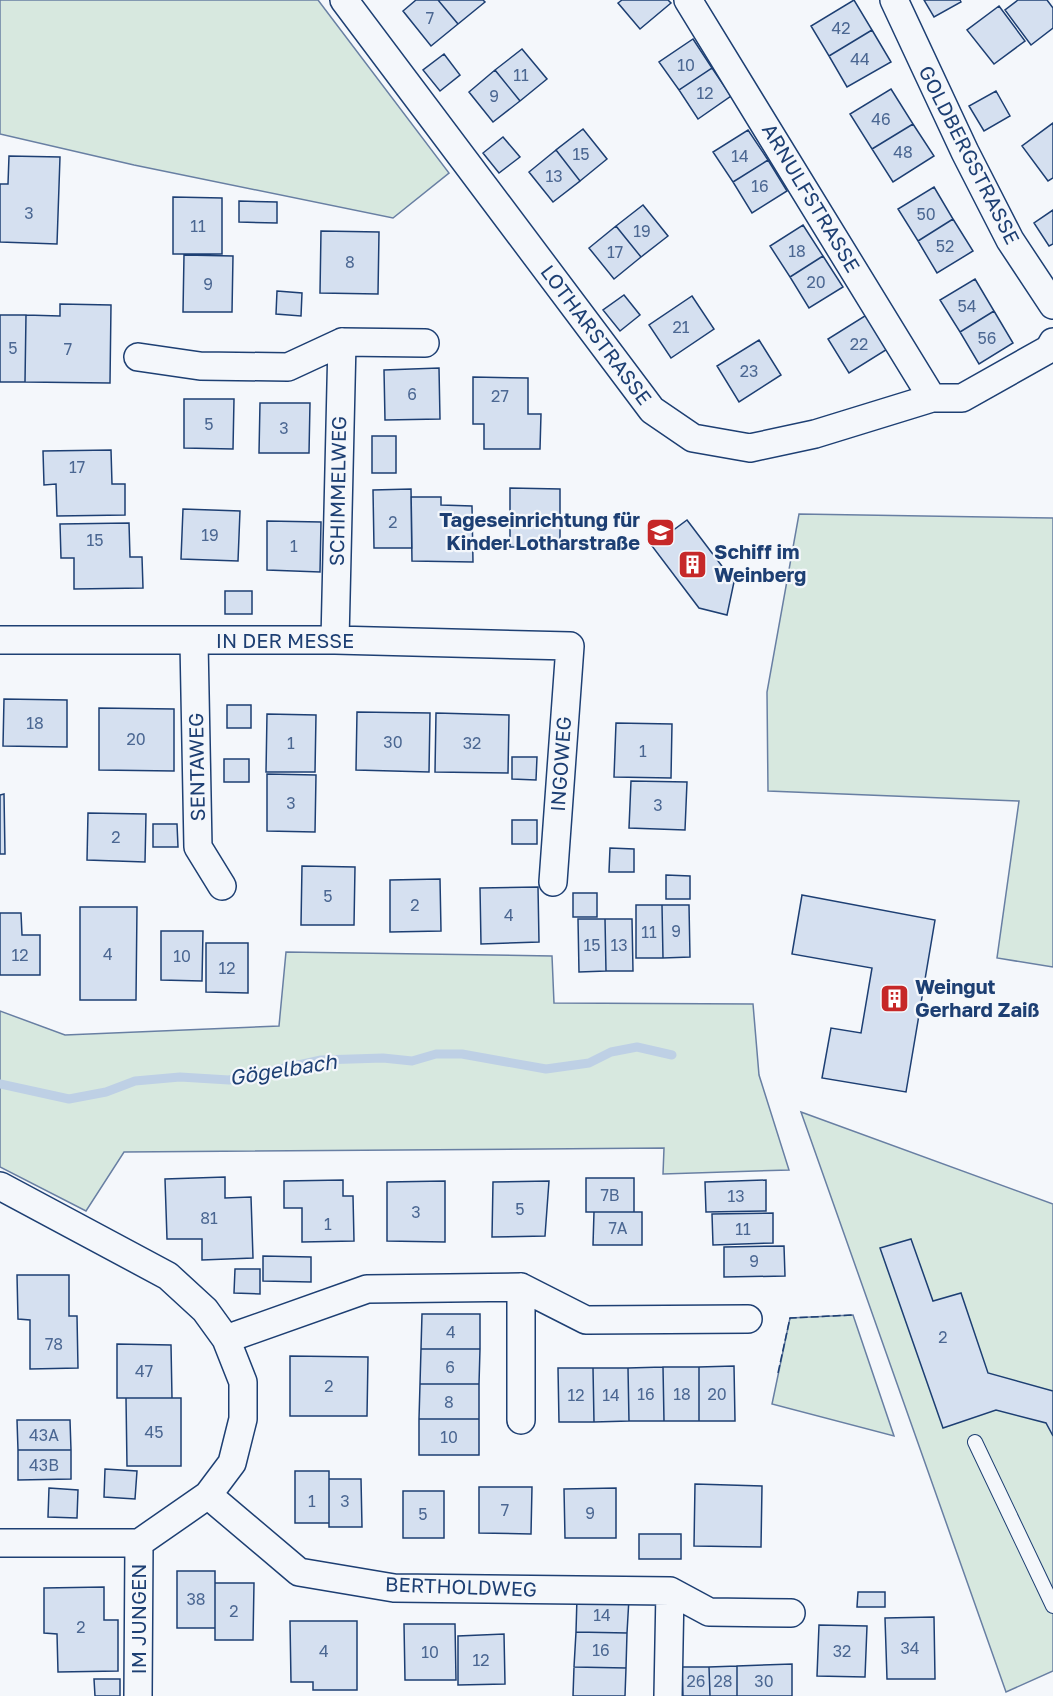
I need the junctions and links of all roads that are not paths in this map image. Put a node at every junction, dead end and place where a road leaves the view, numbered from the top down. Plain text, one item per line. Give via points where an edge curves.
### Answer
1 (344, 0) edge
2 (688, 0) edge
3 (894, 0) edge
4 (1053, 305) edge
5 (342, 342) junction
6 (1053, 342) edge
7 (425, 343) dead end
8 (138, 357) dead end
9 (932, 398) junction
10 (0, 640) edge
11 (335, 640) junction
12 (194, 642) junction
13 (570, 646) joint
14 (553, 882) dead end
15 (222, 886) dead end
16 (0, 1186) edge
17 (521, 1287) junction
18 (748, 1319) dead end
19 (226, 1339) junction
20 (521, 1420) dead end
21 (975, 1442) dead end
22 (208, 1495) junction
23 (139, 1542) junction
24 (0, 1543) edge
25 (670, 1591) junction
26 (1053, 1606) edge
27 (791, 1612) dead end
28 (138, 1696) edge
29 (668, 1696) edge

1 - 9 street, LOTHARSTRASSE via 652,410 693,438 750,448 815,434
2 - 9 street, ARNULFSTRASSE
3 - 4 street, GOLDBERGSTRASSE via 1010,240
5 - 7 street
5 - 8 street via 288,367 200,366
5 - 11 street, SCHIMMELWEG
6 - 9 street, LOTHARSTRASSE via 1049,349 962,398
10 - 12 street, IN DER MESSE
11 - 12 street, IN DER MESSE
11 - 13 street, IN DER MESSE
12 - 15 street, SENTAWEG via 198,847
13 - 14 street, INGOWEG
16 - 19 street via 168,1276 206,1310
17 - 18 street via 586,1320
17 - 19 street via 368,1289
17 - 20 street
19 - 22 street via 243,1382 243,1419 232,1463
21 - 26 lane
22 - 23 street
22 - 25 street, BERTHOLDWEG via 299,1572 394,1588
23 - 24 street
23 - 28 street, IM JUNGEN
25 - 27 street, BERTHOLDWEG via 709,1612
25 - 29 street

